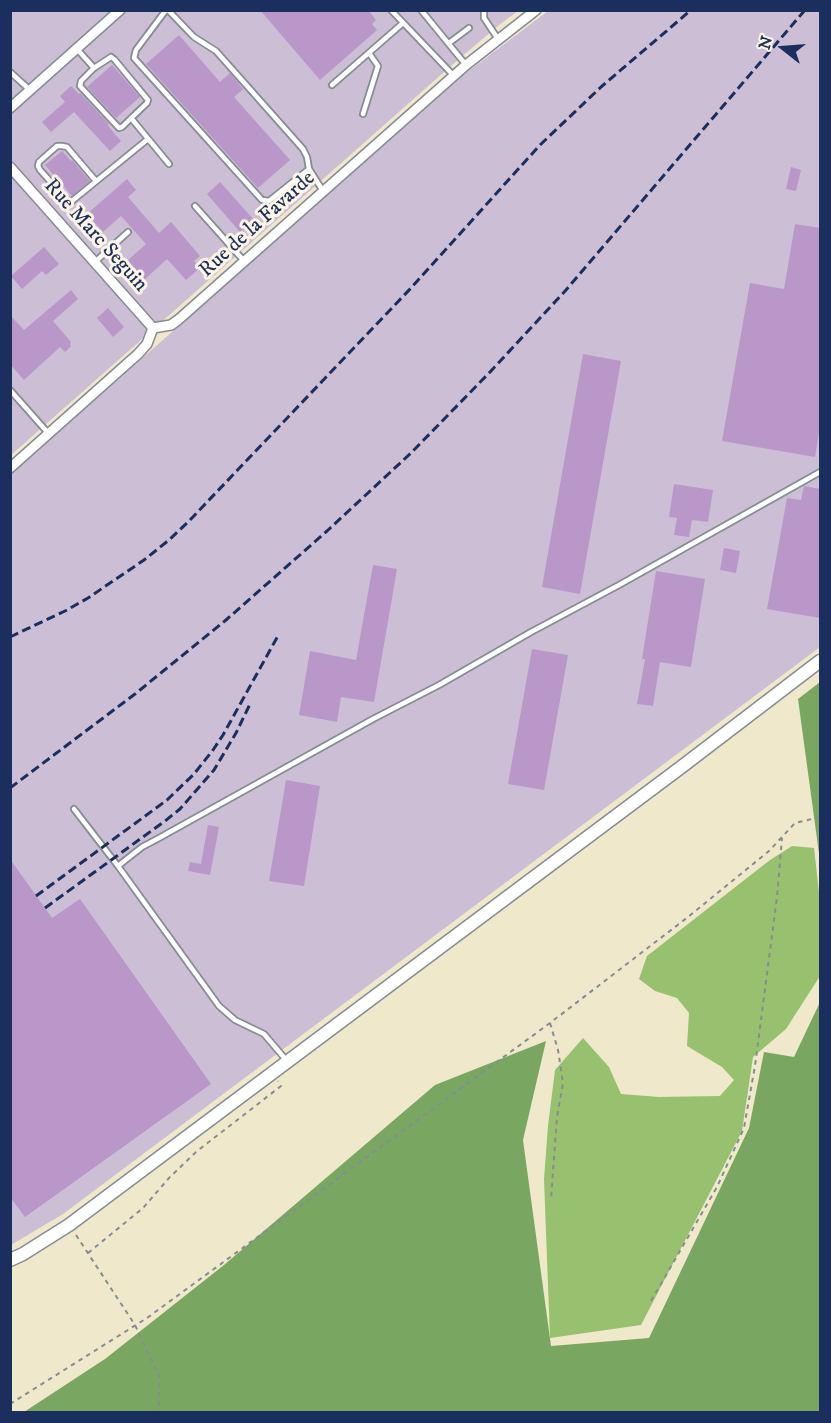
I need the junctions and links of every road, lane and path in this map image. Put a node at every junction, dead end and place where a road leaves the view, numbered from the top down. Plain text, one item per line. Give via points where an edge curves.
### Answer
1 (120, 10) edge
2 (167, 10) edge
3 (391, 10) edge
4 (421, 10) edge
5 (484, 10) edge
6 (536, 10) edge
7 (403, 23) junction
8 (469, 28) dead end
9 (498, 39) junction
10 (449, 43) junction
11 (77, 48) junction
12 (369, 53) junction
13 (466, 64) junction
14 (94, 68) junction
15 (10, 72) edge
16 (454, 76) junction
17 (332, 85) dead end
18 (30, 90) junction
19 (10, 108) edge
20 (363, 114) dead end
21 (131, 118) junction
22 (148, 139) junction
23 (169, 164) dead end
24 (10, 167) edge
25 (309, 169) junction
26 (96, 181) junction
27 (323, 191) junction
28 (195, 206) dead end
29 (128, 232) dead end
30 (244, 261) junction
31 (95, 262) junction
32 (153, 328) junction
33 (10, 390) edge
34 (49, 434) junction
35 (10, 468) edge
36 (820, 472) edge
37 (820, 662) edge
38 (74, 809) dead end
39 (820, 817) edge
40 (782, 838) junction
41 (118, 866) junction
42 (549, 1023) junction
43 (287, 1062) junction
44 (272, 1073) junction
45 (551, 1198) dead end
46 (69, 1225) junction
47 (88, 1253) junction
48 (10, 1260) edge
49 (651, 1301) dead end
50 (135, 1325) junction
51 (10, 1404) edge
52 (159, 1413) edge

1 - 11 street
2 - 25 lane via 194,38 216,51 303,149
2 - 25 lane via 134,58 174,103 262,200 269,201
3 - 7 lane
4 - 10 lane
5 - 9 lane via 484,18
6 - 9 street, Rue de la Favarde
7 - 12 lane
7 - 16 lane
8 - 10 lane
9 - 13 street, Rue de la Favarde
10 - 13 lane
11 - 14 lane
11 - 18 street
12 - 17 lane
12 - 20 lane via 378,71
13 - 16 street, Rue de la Favarde
14 - 21 lane via 81,81 82,89 118,128
14 - 21 lane via 111,57 147,97 147,103
15 - 18 lane
16 - 27 street, Rue de la Favarde
18 - 19 street
21 - 22 lane
22 - 23 lane
22 - 26 lane
24 - 31 street, Rue Marc Seguin
25 - 27 lane
26 - 26 lane via 70,202 38,166 39,162 57,146 67,147
27 - 30 street, Rue de la Favarde
28 - 30 lane
29 - 31 lane
30 - 32 street, Rue de la Favarde via 178,320
31 - 32 street, Rue Marc Seguin
32 - 34 street via 138,354
33 - 34 lane
34 - 35 street
36 - 41 lane via 159,837
37 - 43 street
38 - 41 lane
39 - 40 path via 795,823
40 - 42 path
40 - 49 path via 744,1128 717,1187
41 - 43 lane via 219,1006 235,1020 264,1034
42 - 45 path via 563,1083
42 - 50 path
43 - 44 street
44 - 46 street
44 - 47 path via 281,1086 196,1152 143,1208
46 - 47 path
46 - 48 street
47 - 50 path
50 - 51 path
50 - 52 path via 159,1376

